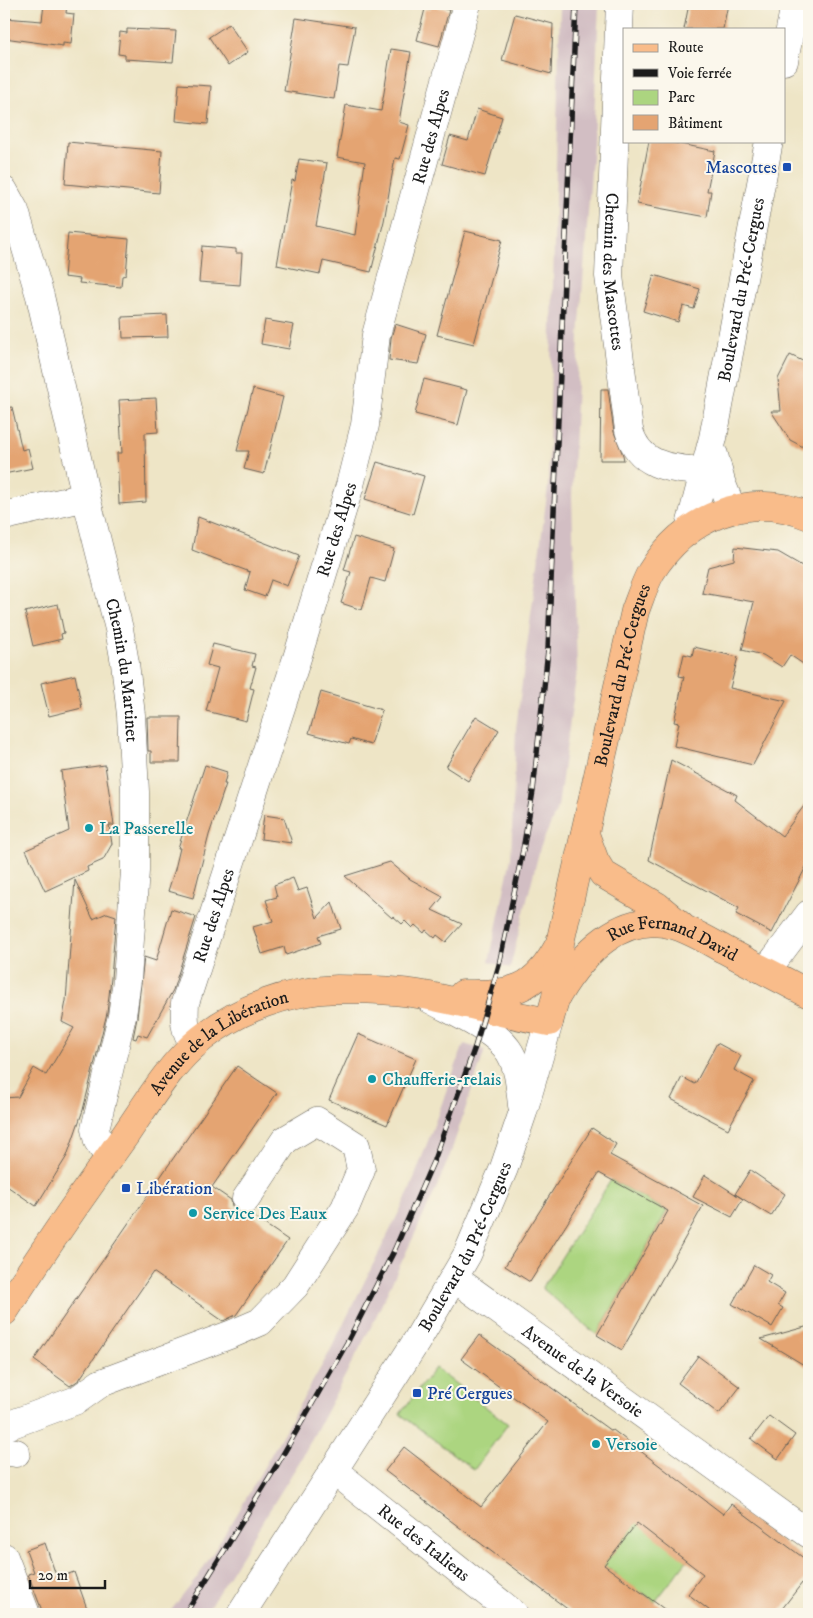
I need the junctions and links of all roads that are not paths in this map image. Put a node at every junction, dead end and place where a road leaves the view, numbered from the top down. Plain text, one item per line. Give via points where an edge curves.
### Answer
1 (467, 4) edge
2 (620, 4) edge
3 (795, 4) edge
4 (786, 51) edge
5 (769, 142) edge
6 (4, 191) edge
7 (711, 472) junction
8 (86, 497) junction
9 (732, 509) junction
10 (4, 516) edge
11 (809, 516) edge
12 (689, 530) junction
13 (585, 834) junction
14 (809, 914) edge
15 (684, 928) junction
16 (560, 943) junction
17 (766, 972) junction
18 (422, 994) junction
19 (809, 994) edge
20 (553, 1009) junction
21 (194, 1045) junction
22 (523, 1112) junction
23 (109, 1157) junction
24 (246, 1199) dead end
25 (454, 1278) junction
26 (4, 1310) edge
27 (4, 1427) edge
28 (334, 1471) junction
29 (809, 1534) edge
30 (4, 1557) edge
31 (26, 1614) edge
32 (241, 1614) edge
33 (514, 1614) edge

1 - 21 street, Rue des Alpes via 376,335 374,428 350,485 185,1003 184,1021
2 - 7 street, Chemin des Mascottes via 609,276 629,430 636,448 651,462
3 - 4 street
5 - 7 street, Boulevard du Pré-Cergues via 713,438
6 - 8 street, Chemin du Martinet via 15,211 40,296
7 - 9 street
7 - 12 street, Boulevard du Pré-Cergues
8 - 10 street
8 - 23 street, Chemin du Martinet via 120,629 131,715 135,792 135,871 127,980 122,1016 95,1129 98,1141
9 - 11 main road, Boulevard du Pré-Cergues via 777,506
9 - 12 main road, Boulevard du Pré-Cergues
12 - 13 main road, Boulevard du Pré-Cergues via 651,572 635,611
13 - 15 main road via 595,861 604,874 657,906
13 - 16 main road, Boulevard du Pré-Cergues
14 - 17 street
15 - 17 main road, Rue Fernand David
15 - 20 main road, Rue Fernand David via 645,923 608,936 580,962
16 - 18 main road via 542,972 510,992
16 - 20 main road, Boulevard du Pré-Cergues
17 - 19 main road, Rue Fernand David
18 - 20 main road, Avenue de la Libération via 503,1014
18 - 21 main road, Avenue de la Libération via 336,989 286,996 237,1016
18 - 22 street via 505,1045 519,1077
20 - 22 street, Boulevard du Pré-Cergues
21 - 23 main road, Avenue de la Libération
22 - 25 street, Boulevard du Pré-Cergues via 497,1188
23 - 26 main road, Avenue de la Libération
24 - 27 street via 285,1140 317,1121 356,1146 361,1170 345,1208 295,1286 260,1322 101,1382 77,1400
25 - 28 street, Boulevard du Pré-Cergues
25 - 29 street, Avenue de la Versoie
28 - 32 street, Boulevard du Pré-Cergues
28 - 33 street, Rue des Italiens
30 - 31 street

